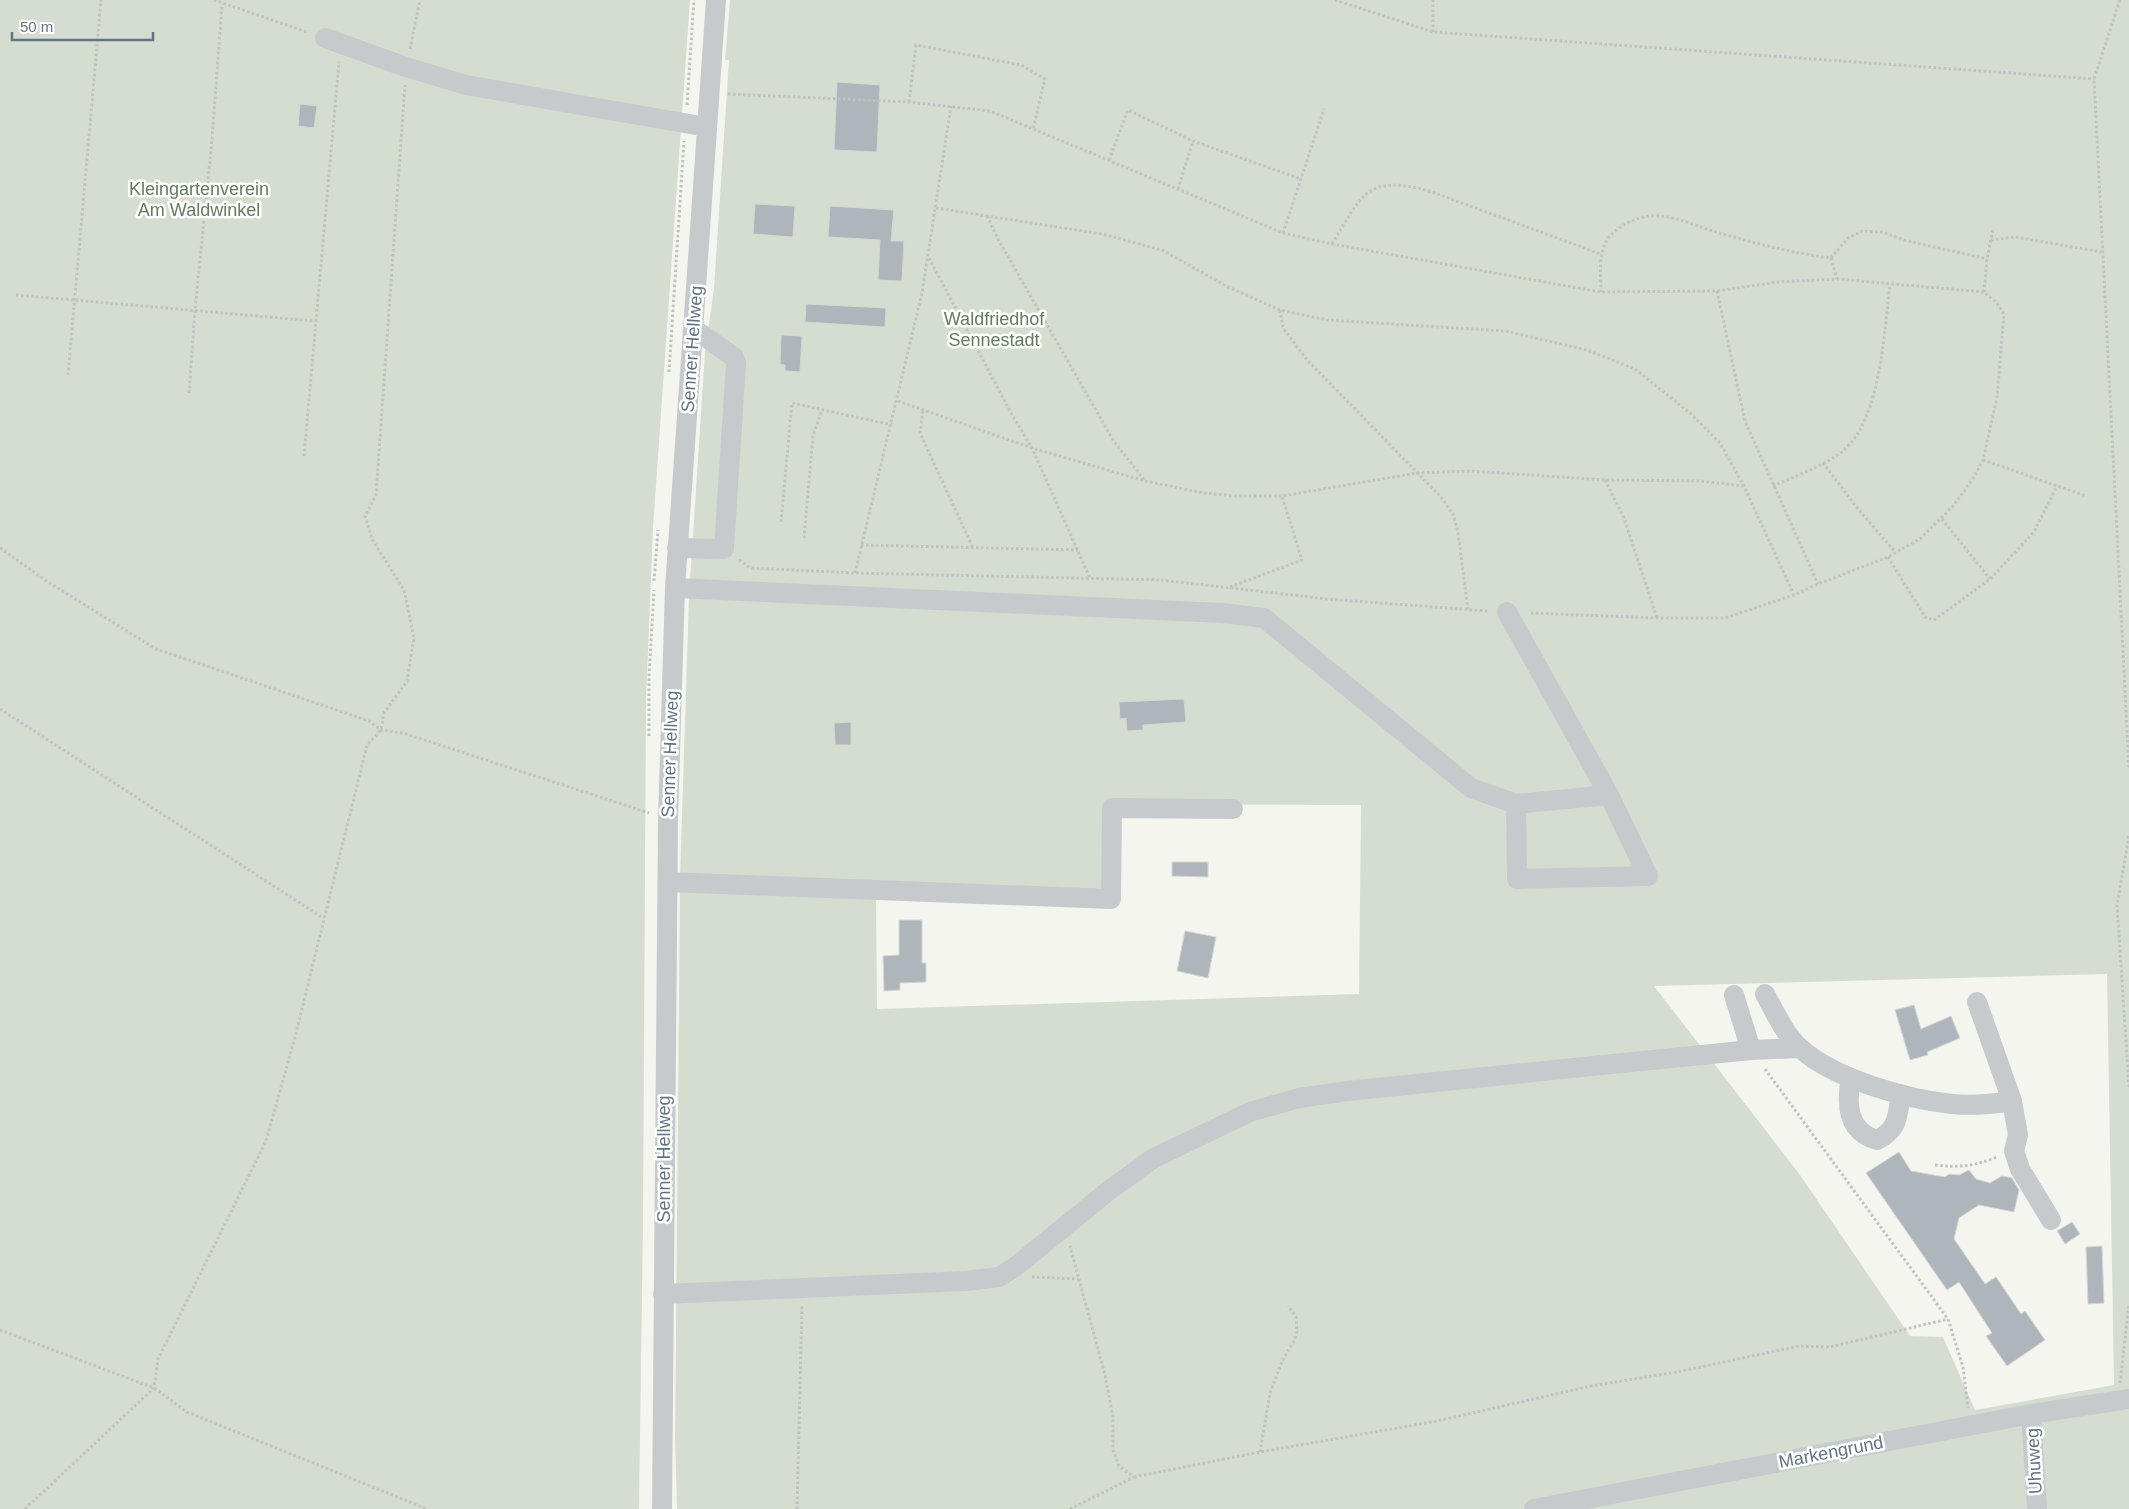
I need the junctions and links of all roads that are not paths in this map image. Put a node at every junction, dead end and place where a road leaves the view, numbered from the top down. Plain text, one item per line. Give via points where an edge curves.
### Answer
1 (716, 0) edge
2 (325, 38) road end
3 (707, 127) junction
4 (694, 329) junction
5 (677, 548) junction
6 (675, 588) junction
7 (1508, 612) road end
8 (1608, 795) junction
9 (1516, 804) junction
10 (1234, 809) dead end
11 (668, 882) junction
12 (1734, 994) dead end
13 (1765, 994) dead end
14 (1978, 1002) dead end
15 (1799, 1048) junction
16 (1751, 1050) junction
17 (1851, 1078) junction
18 (1901, 1094) junction
19 (2012, 1101) junction
20 (2050, 1220) dead end
21 (663, 1294) junction
22 (2124, 1400) edge
23 (2032, 1414) junction
24 (662, 1509) edge
25 (1534, 1509) edge
26 (2037, 1509) edge

1 - 3 street, Senner Hellweg
2 - 3 street via 466,84
3 - 4 street, Senner Hellweg
4 - 5 street, Senner Hellweg
4 - 5 street via 734,357 736,363 724,549
5 - 6 street, Senner Hellweg
6 - 9 street via 1222,613 1264,618 1471,788
6 - 11 street, Senner Hellweg
7 - 8 street
8 - 9 street
8 - 9 street via 1648,876 1517,879
10 - 11 street via 1112,808 1111,899
11 - 21 street, Senner Hellweg
12 - 16 street
13 - 15 street
14 - 19 street
15 - 16 street
15 - 17 street via 1832,1070
16 - 21 street via 1347,1091 1299,1098 1250,1112 1154,1158 999,1277
17 - 18 street
17 - 18 street via 1847,1096 1849,1111 1856,1126 1866,1136 1877,1140 1888,1134 1895,1122
18 - 19 street via 1952,1104
19 - 20 street via 2018,1135 2014,1151 2020,1170
21 - 24 street, Senner Hellweg
22 - 23 street, Markengrund
23 - 25 street, Markengrund
23 - 26 street, Uhuweg

